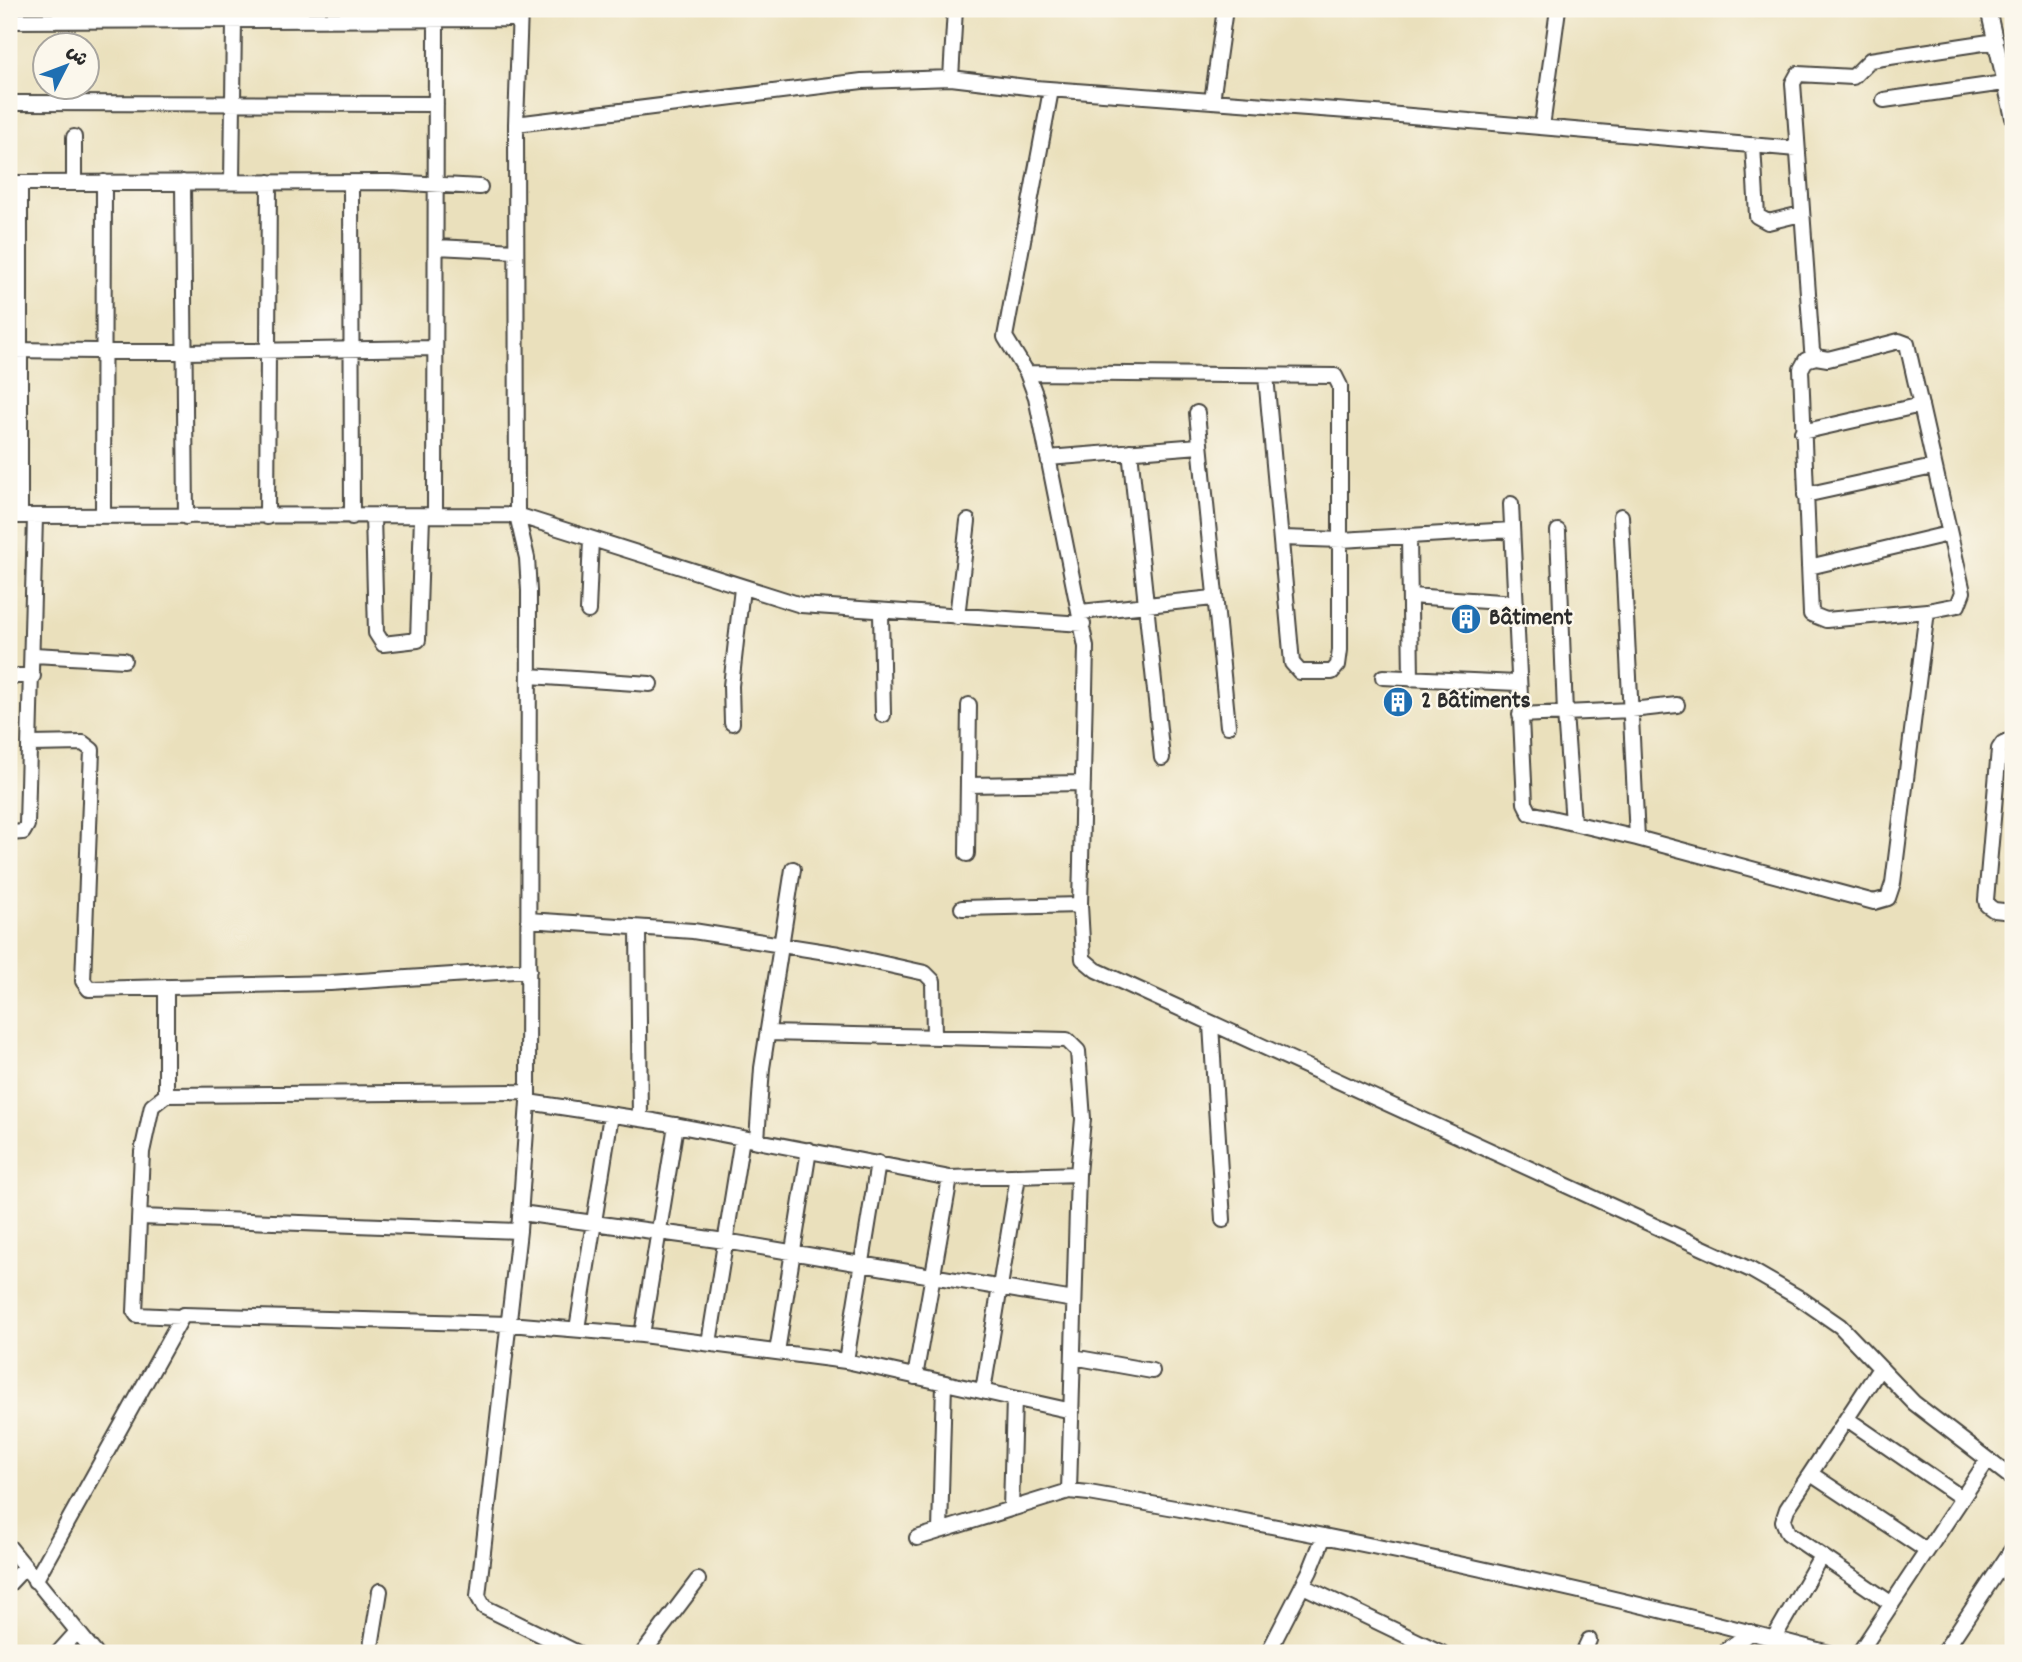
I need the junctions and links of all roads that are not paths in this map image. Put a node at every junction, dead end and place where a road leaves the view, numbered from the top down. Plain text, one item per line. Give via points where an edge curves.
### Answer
1 (955, 9) edge
2 (1225, 9) edge
3 (1558, 9) edge
4 (1988, 9) edge
5 (520, 14) edge
6 (60, 15) edge
7 (136, 15) edge
8 (213, 15) edge
9 (290, 15) edge
10 (368, 15) edge
11 (443, 17) edge
12 (9, 21) edge
13 (234, 21) junction
14 (1996, 41) junction
15 (951, 78) junction
16 (2004, 83) junction
17 (1051, 90) junction
18 (1884, 100) dead end
19 (1212, 101) junction
20 (9, 103) edge
21 (233, 103) junction
22 (436, 104) junction
23 (2013, 118) edge
24 (516, 124) junction
25 (1542, 127) junction
26 (74, 137) dead end
27 (1753, 145) junction
28 (1797, 149) junction
29 (74, 181) junction
30 (104, 182) junction
31 (183, 182) junction
32 (232, 182) junction
33 (14, 183) edge
34 (270, 183) junction
35 (351, 183) junction
36 (438, 183) junction
37 (480, 187) dead end
38 (1801, 214) junction
39 (437, 247) junction
40 (516, 251) junction
41 (350, 348) junction
42 (434, 348) junction
43 (270, 349) junction
44 (14, 350) edge
45 (103, 351) junction
46 (185, 352) junction
47 (1816, 357) junction
48 (1027, 373) junction
49 (1266, 376) junction
50 (1920, 405) junction
51 (1197, 413) dead end
52 (1802, 432) junction
53 (1199, 446) junction
54 (1130, 451) junction
55 (1048, 457) junction
56 (1933, 467) junction
57 (1805, 495) junction
58 (1511, 505) dead end
59 (429, 515) junction
60 (517, 515) junction
61 (14, 516) edge
62 (103, 516) junction
63 (373, 516) junction
64 (1621, 516) dead end
65 (36, 517) junction
66 (186, 517) junction
67 (267, 517) junction
68 (352, 517) junction
69 (968, 521) dead end
70 (1512, 530) junction
71 (1558, 531) dead end
72 (1948, 534) junction
73 (1409, 536) junction
74 (1283, 538) junction
75 (590, 539) junction
76 (1341, 540) junction
77 (1809, 567) junction
78 (742, 588) junction
79 (1410, 596) junction
80 (1213, 598) junction
81 (1516, 603) junction
82 (1147, 605) junction
83 (589, 611) dead end
84 (1927, 611) junction
85 (881, 613) junction
86 (957, 617) junction
87 (1082, 618) junction
88 (34, 655) junction
89 (124, 660) dead end
90 (9, 676) edge
91 (33, 676) junction
92 (530, 676) junction
93 (1383, 677) dead end
94 (1411, 679) junction
95 (1517, 683) junction
96 (650, 684) dead end
97 (969, 705) dead end
98 (1677, 705) dead end
99 (1631, 710) junction
100 (1565, 713) junction
101 (883, 715) dead end
102 (1520, 715) junction
103 (732, 723) dead end
104 (1228, 726) dead end
105 (2013, 739) edge
106 (31, 744) junction
107 (1162, 758) dead end
108 (1083, 783) junction
109 (968, 785) junction
110 (1573, 823) junction
111 (9, 833) edge
112 (1637, 838) junction
113 (967, 854) dead end
114 (793, 869) dead end
115 (1080, 905) junction
116 (962, 908) dead end
117 (2013, 912) edge
118 (528, 920) junction
119 (638, 928) junction
120 (781, 946) junction
121 (529, 971) junction
122 (166, 986) junction
123 (1211, 1025) junction
124 (768, 1034) junction
125 (934, 1036) junction
126 (166, 1095) junction
127 (528, 1097) junction
128 (611, 1115) junction
129 (640, 1119) junction
130 (676, 1125) junction
131 (749, 1139) junction
132 (809, 1150) junction
133 (878, 1163) junction
134 (1078, 1174) junction
135 (1018, 1176) junction
136 (950, 1178) junction
137 (520, 1213) junction
138 (140, 1217) junction
139 (1223, 1220) dead end
140 (592, 1222) junction
141 (519, 1231) junction
142 (658, 1231) junction
143 (725, 1241) junction
144 (793, 1252) junction
145 (862, 1264) junction
146 (930, 1275) junction
147 (1001, 1288) junction
148 (1074, 1300) junction
149 (180, 1317) junction
150 (509, 1324) junction
151 (577, 1329) junction
152 (642, 1335) junction
153 (709, 1343) junction
154 (777, 1352) junction
155 (1073, 1357) junction
156 (846, 1361) junction
157 (1880, 1368) junction
158 (1152, 1371) dead end
159 (915, 1377) junction
160 (944, 1382) junction
161 (983, 1391) junction
162 (1014, 1398) junction
163 (1072, 1411) junction
164 (1847, 1419) junction
165 (1987, 1461) junction
166 (1811, 1474) junction
167 (2013, 1479) edge
168 (1069, 1491) junction
169 (1962, 1498) junction
170 (1011, 1509) junction
171 (940, 1531) junction
172 (1324, 1536) junction
173 (917, 1538) dead end
174 (9, 1547) edge
175 (2013, 1548) edge
176 (1927, 1551) junction
177 (1821, 1556) junction
178 (24, 1568) junction
179 (698, 1580) dead end
180 (35, 1581) junction
181 (9, 1584) edge
182 (1303, 1586) junction
183 (380, 1591) dead end
184 (1892, 1604) junction
185 (77, 1632) junction
186 (1751, 1632) junction
187 (1774, 1638) junction
188 (1413, 1647) edge
189 (58, 1653) edge
190 (94, 1653) edge
191 (370, 1653) edge
192 (578, 1653) edge
193 (643, 1653) edge
194 (1268, 1653) edge
195 (1442, 1653) edge
196 (1722, 1653) edge
197 (1829, 1653) edge
198 (1859, 1653) edge
199 (1943, 1653) edge

1 - 15 street
2 - 19 street
3 - 25 street
4 - 14 street
5 - 11 street
5 - 24 street
6 - 7 street
6 - 12 street
7 - 8 street
8 - 13 street
9 - 10 street
9 - 13 street
10 - 11 street
11 - 22 street
13 - 21 street
14 - 16 street
14 - 28 street via 1870,60 1853,77 1798,74 1793,83
15 - 17 street
15 - 24 street via 862,80
16 - 18 street
16 - 23 street
17 - 19 street
17 - 48 street via 1005,337
19 - 25 street
20 - 21 street
21 - 22 street
21 - 32 street
22 - 36 street
24 - 40 street
25 - 27 street
26 - 29 street
27 - 28 street
27 - 38 street via 1757,216 1768,222
28 - 38 street
29 - 30 street
29 - 33 street
30 - 31 street
30 - 45 street
31 - 32 street
31 - 46 street
32 - 34 street
33 - 44 street
34 - 35 street
34 - 43 street
35 - 36 street
35 - 41 street
36 - 37 street
36 - 39 street
38 - 47 street
39 - 40 street
39 - 42 street
40 - 60 street
41 - 42 street
41 - 43 street
41 - 68 street
42 - 59 street
43 - 46 street
43 - 67 street
44 - 45 street
44 - 61 street
45 - 46 street
45 - 62 street
46 - 66 street
47 - 50 street via 1828,359 1904,341 1910,348
47 - 52 street via 1801,366
48 - 49 street
48 - 55 street
49 - 74 street
49 - 76 street via 1329,374 1338,381
50 - 52 street
50 - 56 street
51 - 53 street
52 - 57 street
53 - 54 street
53 - 80 street
54 - 55 street
54 - 82 street
55 - 87 street
56 - 57 street
56 - 72 street
57 - 77 street
58 - 70 street
59 - 60 street
59 - 63 street
59 - 63 street via 418,640 383,644 376,633
60 - 75 street
60 - 92 street via 529,573
61 - 65 street
62 - 65 street
62 - 66 street
63 - 68 street
64 - 99 street
65 - 88 street
66 - 67 street
67 - 68 street
69 - 86 street
70 - 73 street
70 - 81 street
71 - 100 street
72 - 77 street
72 - 84 street via 1963,598 1954,607
73 - 76 street
73 - 79 street
74 - 76 street
74 - 76 street via 1292,663 1300,672 1332,672 1338,665
75 - 78 street
75 - 83 street
77 - 84 street via 1810,606 1815,618
78 - 85 street via 801,605
78 - 103 street via 731,686
79 - 81 street
79 - 94 street
80 - 82 street
80 - 104 street
81 - 95 street
82 - 87 street
82 - 107 street
84 - 112 street via 1888,898 1874,902
85 - 86 street
85 - 101 street
86 - 87 street
87 - 108 street via 1086,647
88 - 89 street
88 - 91 street
90 - 91 street
91 - 106 street
92 - 96 street
92 - 118 street
93 - 94 street
94 - 95 street
95 - 102 street
97 - 109 street
98 - 99 street
99 - 100 street
99 - 112 street
100 - 102 street
100 - 110 street
102 - 110 street via 1527,809
105 - 117 street via 1999,749 1986,900 1994,910
106 - 111 street via 27,825 23,832
106 - 122 street via 83,743 92,750 84,985 89,989
108 - 109 street
108 - 115 street
109 - 113 street
110 - 112 street
114 - 120 street
115 - 116 street
115 - 123 street via 1081,953 1088,965
118 - 119 street
118 - 121 street
119 - 120 street via 693,931
119 - 129 street
120 - 124 street
120 - 125 street via 839,954 931,976
121 - 122 street
121 - 127 street
122 - 126 street
123 - 139 street
123 - 157 street via 1751,1270 1818,1310
124 - 125 street
124 - 131 street
125 - 134 street via 1054,1039 1074,1044 1083,1119
126 - 127 street
126 - 138 street via 149,1113 142,1152
127 - 128 street
127 - 137 street
128 - 129 street
128 - 140 street
129 - 130 street
130 - 131 street
130 - 142 street
131 - 132 street
131 - 143 street
132 - 133 street
132 - 144 street
133 - 136 street
133 - 145 street
134 - 135 street
134 - 148 street
135 - 136 street
135 - 147 street
136 - 146 street
137 - 140 street
137 - 141 street
138 - 141 street
138 - 149 street via 136,1314
140 - 142 street
140 - 151 street
141 - 150 street
142 - 143 street
142 - 152 street
143 - 144 street
143 - 153 street
144 - 145 street
144 - 154 street
145 - 146 street
145 - 156 street
146 - 147 street
146 - 159 street
147 - 148 street
147 - 161 street
148 - 155 street
149 - 150 street
149 - 180 street
150 - 151 street
150 - 192 street via 479,1603
151 - 152 street
152 - 153 street
153 - 154 street
154 - 156 street
155 - 158 street
155 - 163 street
156 - 159 street
157 - 164 street
157 - 165 street via 1914,1403
159 - 160 street
160 - 161 street
160 - 171 street
161 - 162 street
162 - 163 street
162 - 170 street
163 - 168 street
164 - 166 street
164 - 169 street
165 - 167 street
165 - 169 street
166 - 176 street
166 - 177 street via 1783,1521 1788,1533
168 - 170 street
168 - 172 street
169 - 176 street
170 - 171 street
171 - 173 street
172 - 182 street
172 - 186 street
174 - 178 street
175 - 199 street
176 - 184 street
177 - 184 street
177 - 187 street
178 - 180 street
178 - 181 street
179 - 193 street
180 - 185 street
182 - 188 street
182 - 194 street
183 - 191 street
184 - 198 street
185 - 189 street
185 - 190 street
186 - 187 street
186 - 196 street
187 - 197 street
188 - 195 street

